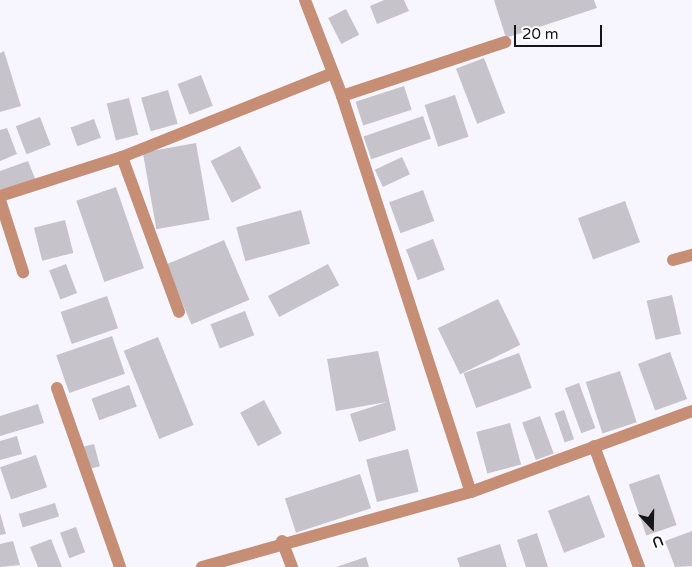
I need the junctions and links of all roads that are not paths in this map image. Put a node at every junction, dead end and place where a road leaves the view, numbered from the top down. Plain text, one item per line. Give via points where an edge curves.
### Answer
1 (305, 0) edge
2 (505, 42) dead end
3 (333, 73) junction
4 (342, 96) junction
5 (122, 157) junction
6 (0, 198) edge
7 (692, 255) edge
8 (673, 260) dead end
9 (23, 272) dead end
10 (179, 312) dead end
11 (57, 388) dead end
12 (692, 411) edge
13 (594, 446) junction
14 (471, 492) junction
15 (282, 541) junction
16 (120, 567) edge
17 (202, 567) edge
18 (292, 567) edge
19 (639, 567) edge

1 - 3 street
2 - 4 street
3 - 4 street
3 - 5 street
4 - 14 street
5 - 6 street
5 - 10 street
6 - 9 street
7 - 8 street
11 - 16 street
12 - 13 street
13 - 14 street
13 - 19 street
14 - 15 street
15 - 17 street
15 - 18 street

